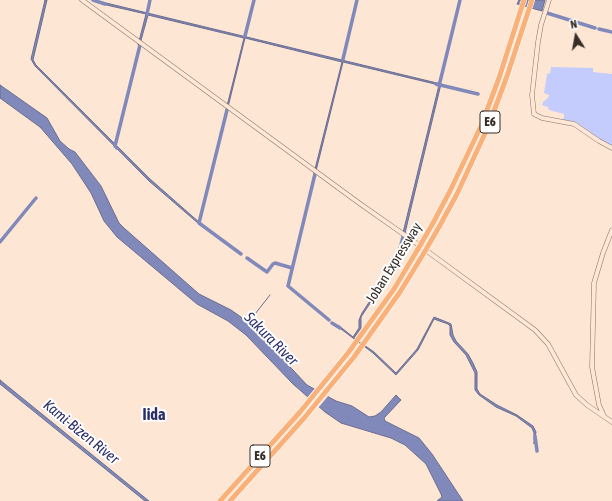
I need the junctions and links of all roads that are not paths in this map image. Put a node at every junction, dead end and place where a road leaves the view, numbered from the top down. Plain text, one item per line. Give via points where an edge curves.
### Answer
1 (82, 0) edge
2 (524, 0) edge
3 (532, 0) edge
4 (549, 0) edge
5 (612, 148) edge
6 (612, 230) edge
7 (604, 417) junction
8 (612, 422) edge
9 (220, 501) edge
10 (230, 501) edge

1 - 7 street via 535,330 548,344 576,395
2 - 9 highway, Joban Expressway / E6, bridge via 481,126 433,223 394,289 324,384
3 - 10 highway, Joban Expressway / E6, bridge via 488,127 457,194 424,253 373,332 335,381
4 - 5 street via 538,42 532,95 534,114 574,124
6 - 7 street via 594,283 592,318 592,367 599,405
7 - 8 street

